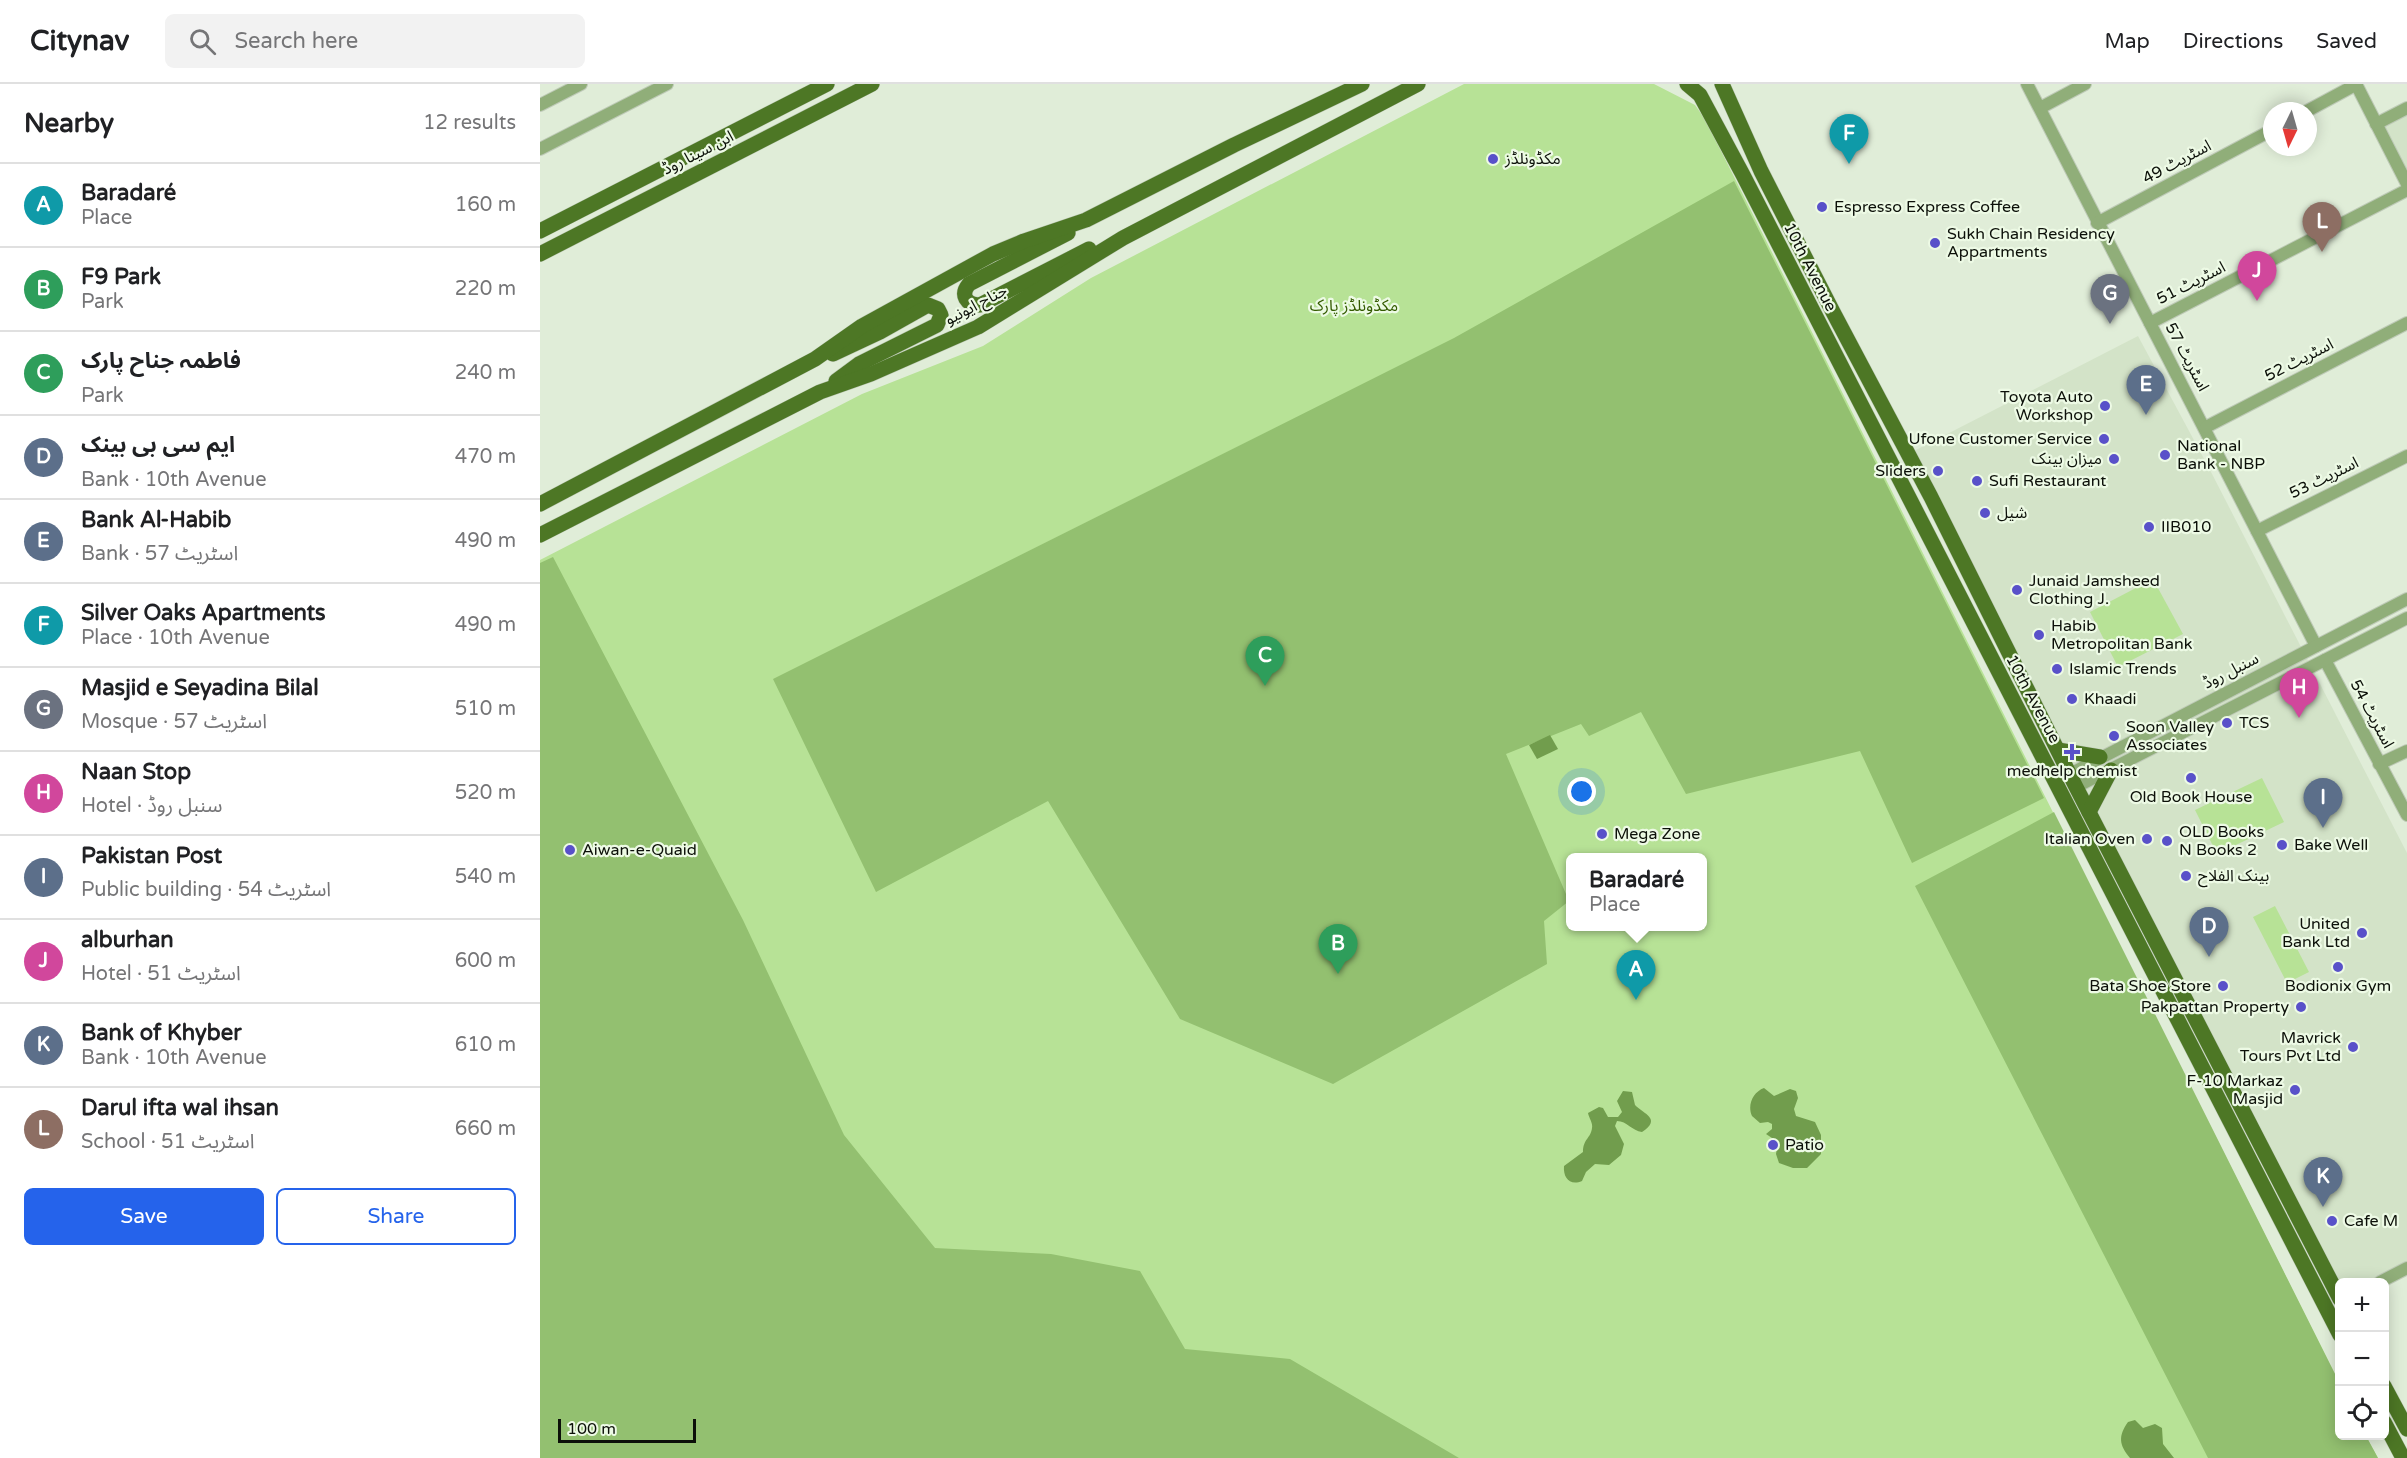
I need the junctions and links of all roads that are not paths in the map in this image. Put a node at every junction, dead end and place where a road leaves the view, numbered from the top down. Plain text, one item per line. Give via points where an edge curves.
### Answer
1 (581, 84) edge
2 (668, 84) edge
3 (827, 84) edge
4 (872, 84) edge
5 (1362, 84) edge
6 (1418, 84) edge
7 (1687, 84) edge
8 (1722, 84) edge
9 (2027, 84) edge
10 (2085, 84) edge
11 (2356, 84) edge
12 (558, 89) edge
13 (1697, 89) edge
14 (643, 90) edge
15 (540, 105) edge
16 (2317, 105) edge
17 (2040, 108) junction
18 (2407, 108) edge
19 (2376, 123) junction
20 (2263, 135) edge
21 (540, 149) edge
22 (2407, 184) edge
23 (2407, 190) edge
24 (1086, 220) junction
25 (2097, 223) junction
26 (540, 231) edge
27 (1123, 238) junction
28 (540, 254) edge
29 (2150, 323) junction
30 (2407, 323) edge
31 (815, 359) junction
32 (1863, 370) junction
33 (1847, 379) junction
34 (820, 392) junction
35 (2206, 427) junction
36 (2407, 456) edge
37 (540, 504) edge
38 (2257, 531) junction
39 (540, 535) edge
40 (2407, 599) edge
41 (2407, 618) edge
42 (2316, 646) junction
43 (2325, 660) junction
44 (2058, 750) junction
45 (2407, 752) edge
46 (2100, 757) junction
47 (2379, 764) junction
48 (2111, 770) junction
49 (2073, 781) junction
50 (2089, 812) junction
51 (2407, 814) edge
52 (2158, 947) junction
53 (2144, 953) junction
54 (2285, 1194) junction
55 (2271, 1202) junction
56 (2407, 1268) edge
57 (2388, 1278) edge
58 (2335, 1289) edge
59 (2338, 1332) edge
60 (2389, 1391) edge
61 (2402, 1409) edge
62 (2407, 1429) edge
63 (2389, 1430) edge
64 (2403, 1458) edge

1 - 12 street
2 - 14 street
3 - 26 main road, ابن سینا روڈ
4 - 28 main road, ابن سینا روڈ
5 - 24 main road
6 - 27 main road, جناح ایونیو
7 - 13 main road, 10th Avenue
8 - 32 main road, 10th Avenue via 1766,181
9 - 17 street, اسٹریٹ 57
10 - 17 street
11 - 16 street
11 - 19 street
12 - 15 street
13 - 33 main road, 10th Avenue
14 - 21 street
17 - 25 street, اسٹریٹ 57
18 - 19 street
19 - 22 street
20 - 25 street, اسٹریٹ 49
23 - 29 street, اسٹریٹ 51
24 - 27 main road via 1058,239 969,284 964,290 967,302 980,305 1104,242
24 - 31 main road via 993,254 862,326
25 - 29 street, اسٹریٹ 57
27 - 34 main road, جناح ایونیو via 978,327
29 - 35 street, اسٹریٹ 57
30 - 35 street, اسٹریٹ 52
31 - 34 main road via 840,351 928,305 941,315 937,325 859,364
31 - 37 main road
32 - 33 main road
32 - 44 main road, 10th Avenue
33 - 53 main road, 10th Avenue
34 - 39 main road, جناح ایونیو
35 - 38 street, اسٹریٹ 57
36 - 38 street, اسٹریٹ 53
38 - 42 street, اسٹریٹ 57
40 - 42 street, سنبل روڈ
41 - 43 street, سنبل روڈ
42 - 46 street, سنبل روڈ
43 - 47 street, اسٹریٹ 54
43 - 48 street, سنبل روڈ
44 - 46 main road
44 - 49 main road, 10th Avenue
45 - 47 street
46 - 49 street, سنبل روڈ
47 - 51 street, اسٹریٹ 54
48 - 49 street, سنبل روڈ
48 - 50 main road
49 - 50 main road, 10th Avenue
50 - 52 main road, 10th Avenue
52 - 53 main road
52 - 54 main road, 10th Avenue
53 - 55 main road, 10th Avenue
54 - 55 main road
54 - 58 main road, 10th Avenue
55 - 59 main road, 10th Avenue
56 - 57 street
60 - 61 main road
61 - 62 main road
63 - 64 main road

